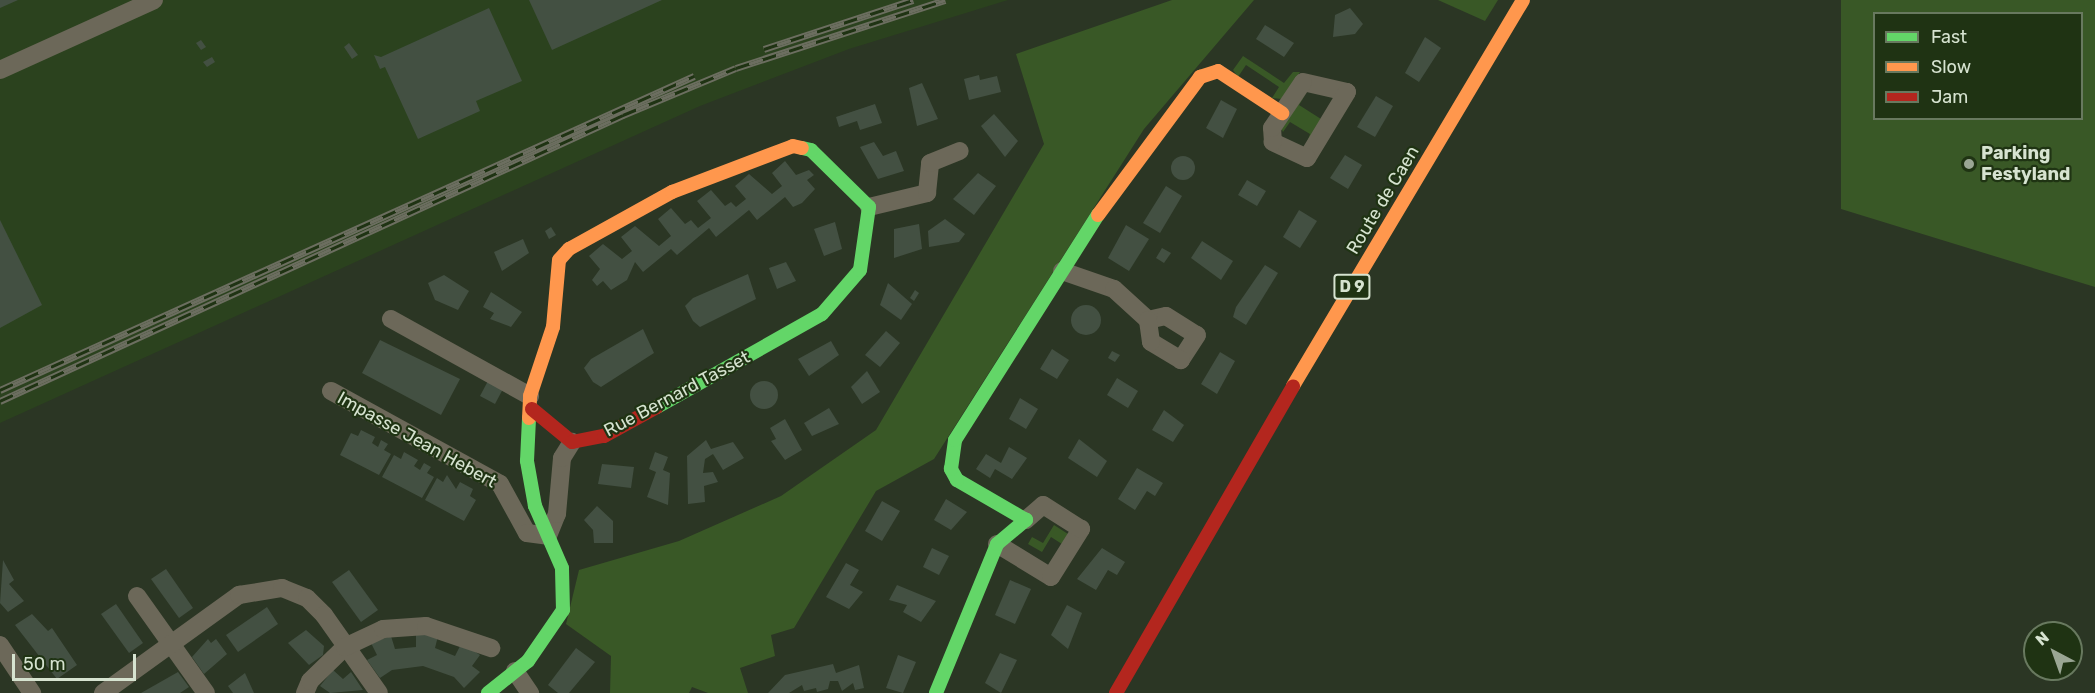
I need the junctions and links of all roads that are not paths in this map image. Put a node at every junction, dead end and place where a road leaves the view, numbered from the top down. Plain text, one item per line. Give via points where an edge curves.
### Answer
1 (154, 0) edge
2 (1523, 0) edge
3 (0, 70) edge
4 (1282, 112) junction
5 (960, 151) dead end
6 (869, 207) junction
7 (1062, 271) junction
8 (391, 319) dead end
9 (1148, 320) dead end
10 (331, 391) dead end
11 (531, 403) junction
12 (572, 442) junction
13 (1026, 520) junction
14 (548, 536) junction
15 (996, 544) junction
16 (137, 596) dead end
17 (172, 644) junction
18 (0, 645) edge
19 (1139, 646) junction
20 (345, 647) junction
21 (491, 648) dead end
22 (515, 671) junction
23 (32, 693) edge
24 (104, 693) edge
25 (206, 693) edge
26 (305, 693) edge
27 (379, 693) edge
28 (488, 693) edge
29 (530, 693) edge
30 (936, 693) edge
31 (1100, 693) edge
32 (1116, 693) edge

1 - 3 street
2 - 19 street, Route de Caen / D 9
4 - 4 street via 1303,82 1347,92 1307,158 1273,142 1272,128
4 - 7 street via 1218,70 1200,77 1128,168
5 - 6 street via 930,163 927,193
6 - 11 street via 811,150 794,146 672,192 569,249 559,260 553,327
6 - 12 street, Rue Bernard Tasset via 860,270 822,314 604,436
7 - 9 street via 1114,288
7 - 13 street via 955,440 950,458 957,480
8 - 11 street
10 - 14 street, Impasse Jean Hebert via 488,475 507,494 519,527
11 - 12 street
11 - 14 street via 526,461
12 - 14 street via 562,458 557,514
13 - 15 street
13 - 15 street via 1043,505 1081,529 1051,577
14 - 22 street via 562,568 563,610 554,630
15 - 30 street
16 - 17 street
17 - 20 street via 239,595 282,588 307,598
17 - 24 street
17 - 25 street
18 - 23 street
19 - 31 street, D 9
19 - 32 street, D 9
20 - 21 street via 383,629 426,626
20 - 26 street via 310,681
20 - 27 street
22 - 28 street
22 - 29 street

